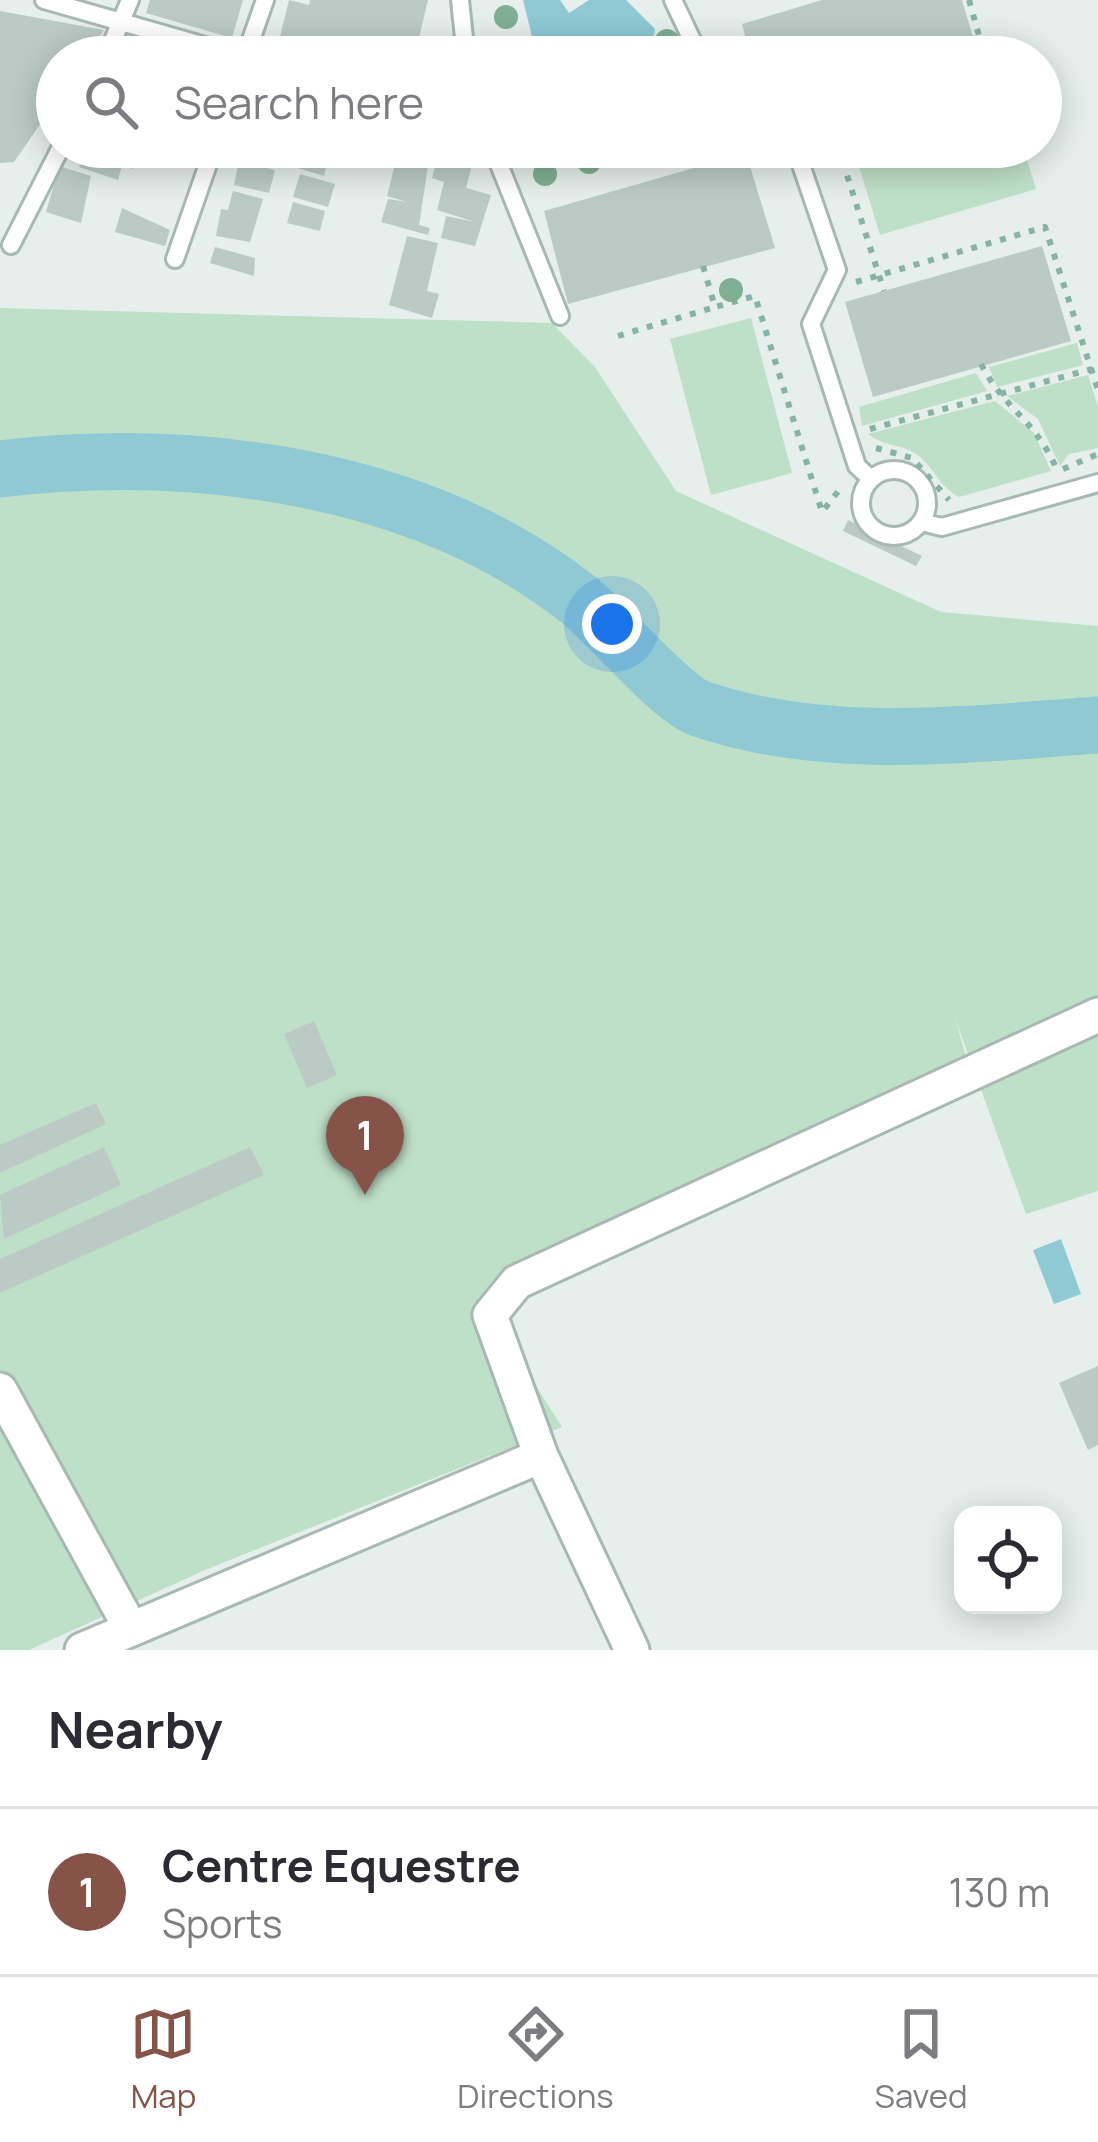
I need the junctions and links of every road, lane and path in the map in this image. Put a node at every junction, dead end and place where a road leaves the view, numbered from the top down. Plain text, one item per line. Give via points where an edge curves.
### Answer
1 (44, 0) edge
2 (130, 0) edge
3 (265, 0) edge
4 (460, 0) edge
5 (673, 0) edge
6 (969, 0) edge
7 (124, 23) junction
8 (117, 36) edge
9 (170, 36) edge
10 (252, 36) edge
11 (464, 36) edge
12 (690, 36) edge
13 (980, 36) edge
14 (50, 168) edge
15 (207, 168) edge
16 (500, 168) edge
17 (802, 168) edge
18 (845, 168) edge
19 (11, 245) dead end
20 (176, 259) dead end
21 (703, 266) dead end
22 (879, 275) junction
23 (843, 286) dead end
24 (884, 292) dead end
25 (715, 307) junction
26 (560, 316) dead end
27 (618, 336) dead end
28 (981, 364) dead end
29 (1092, 369) junction
30 (1098, 390) edge
31 (996, 394) junction
32 (871, 444) junction
33 (1098, 454) edge
34 (864, 472) junction
35 (1058, 474) junction
36 (1038, 479) dead end
37 (1098, 483) edge
38 (959, 503) dead end
39 (921, 522) junction
40 (1098, 1015) edge
41 (0, 1390) edge
42 (541, 1456) junction
43 (130, 1628) junction
44 (82, 1650) edge
45 (632, 1650) edge

1 - 7 lane
2 - 7 lane
3 - 10 lane
4 - 11 lane
5 - 12 lane
6 - 13 path
7 - 8 lane
7 - 9 lane
14 - 19 lane
15 - 20 lane
16 - 26 lane
17 - 34 lane via 837,270 811,324
18 - 22 path
21 - 25 path
22 - 23 path
22 - 24 path
22 - 29 path via 1045,227
25 - 27 path
25 - 34 path via 755,296 822,512
28 - 31 path
29 - 30 path
29 - 31 path
31 - 32 path via 854,433
31 - 35 path via 1042,436
32 - 34 path
32 - 38 path via 912,458 943,497
33 - 35 path
34 - 39 lane via 904,471 918,481 926,495
34 - 39 lane via 861,512 869,527 902,536
35 - 36 path
37 - 39 lane via 942,527
40 - 42 street via 517,1282 490,1315
41 - 43 street
42 - 43 street
42 - 45 street
43 - 44 street

